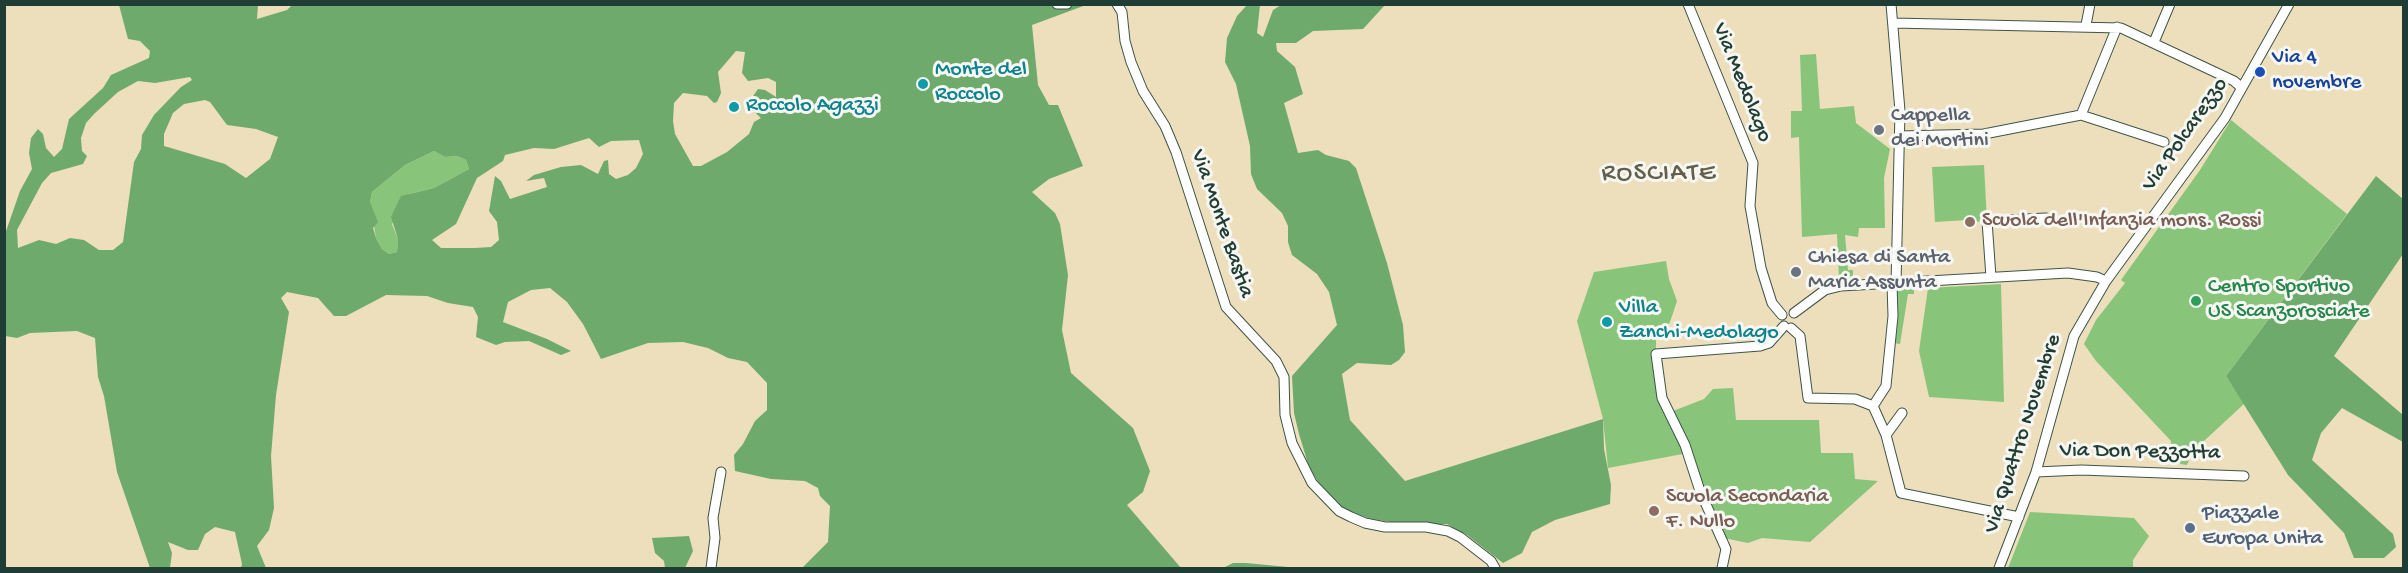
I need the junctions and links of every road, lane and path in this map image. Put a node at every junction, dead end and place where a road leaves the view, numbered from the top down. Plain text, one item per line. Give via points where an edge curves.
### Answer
1 (1057, 4) edge
2 (1067, 4) edge
3 (1117, 4) edge
4 (1688, 4) edge
5 (1891, 4) edge
6 (2090, 4) edge
7 (2170, 4) edge
8 (2289, 4) edge
9 (1893, 23) junction
10 (2086, 26) junction
11 (2117, 27) junction
12 (2154, 42) junction
13 (2242, 88) junction
14 (2081, 115) junction
15 (1899, 136) junction
16 (2164, 142) dead end
17 (2046, 218) dead end
18 (1991, 277) junction
19 (2106, 281) junction
20 (1894, 284) junction
21 (1794, 313) junction
22 (1782, 315) junction
23 (1787, 327) junction
24 (1873, 406) junction
25 (1902, 413) dead end
26 (1886, 435) junction
27 (721, 472) dead end
28 (2036, 472) junction
29 (2244, 476) dead end
30 (2019, 517) junction
31 (711, 568) edge
32 (1496, 568) edge
33 (1722, 568) edge
34 (1999, 568) edge

1 - 2 street
3 - 32 street, Via Monte Bastia via 1131,62 1176,152 1226,307 1276,361 1284,377 1285,415 1292,443 1312,483 1339,511 1351,517 1385,527 1448,531
4 - 22 street, Via Medolago via 1753,163 1750,206 1761,268 1772,303
5 - 9 street
6 - 10 street
7 - 12 street
8 - 13 street, Via Polcarezzo
9 - 10 street
9 - 15 street
10 - 11 street
11 - 12 street
11 - 14 street
12 - 13 street
13 - 19 street, Via Polcarezzo
14 - 15 street via 1984,134
14 - 16 street
15 - 20 street
17 - 18 street via 1987,221
18 - 19 street via 2068,273
18 - 20 street
19 - 28 street, Via Quattro Novembre via 2074,336
20 - 21 street via 1825,290
20 - 24 street via 1886,386
21 - 22 street
21 - 23 street via 1796,324
22 - 23 street, Via Medolago
23 - 24 street, Via Medolago via 1800,336 1808,398 1855,399
23 - 33 street via 1761,346 1656,354 1662,398 1686,445 1700,491 1726,549
24 - 26 street
25 - 26 street
26 - 30 street via 1901,493
27 - 31 street via 713,518
28 - 29 street, Via Don Pezzotta via 2090,470
28 - 30 street, Via Quattro Novembre
30 - 34 street, Via Quattro Novembre

